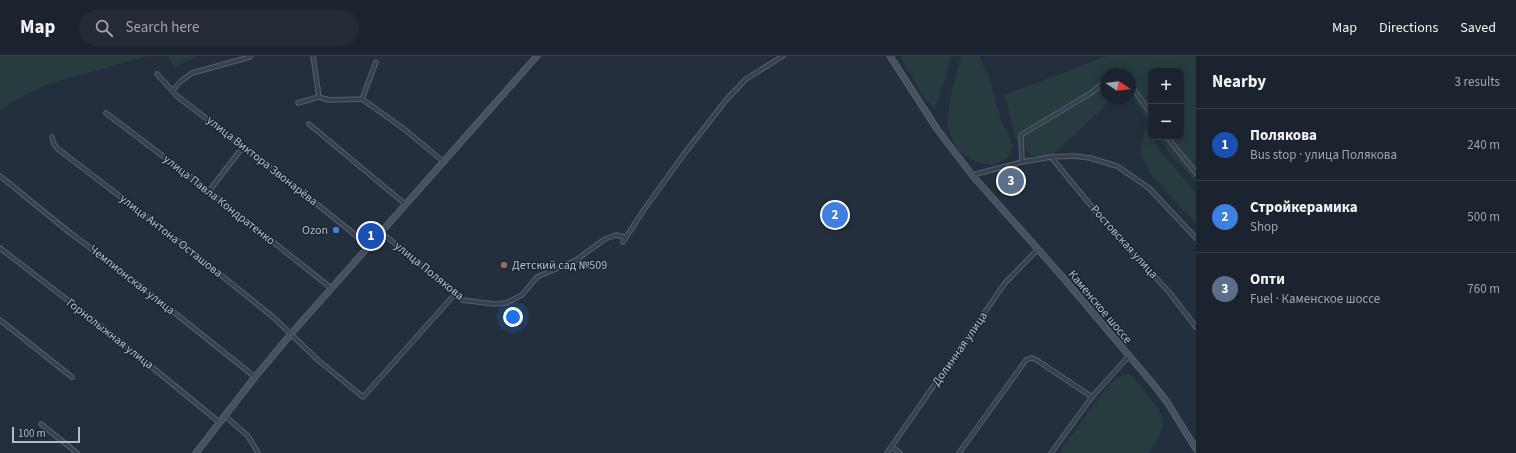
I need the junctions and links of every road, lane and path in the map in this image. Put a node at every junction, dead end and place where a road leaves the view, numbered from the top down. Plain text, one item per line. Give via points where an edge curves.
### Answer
1 (314, 56) edge
2 (537, 56) edge
3 (783, 56) edge
4 (890, 56) edge
5 (250, 57) dead end
6 (376, 62) dead end
7 (157, 74) dead end
8 (1100, 86) edge
9 (172, 91) junction
10 (1136, 93) edge
11 (319, 97) junction
12 (362, 99) junction
13 (298, 103) dead end
14 (1148, 110) edge
15 (106, 113) dead end
16 (309, 124) dead end
17 (52, 137) dead end
18 (1169, 140) edge
19 (245, 147) junction
20 (1051, 157) junction
21 (444, 162) junction
22 (1022, 162) junction
23 (1196, 173) edge
24 (972, 175) junction
25 (0, 176) edge
26 (209, 191) junction
27 (405, 204) junction
28 (381, 232) junction
29 (626, 237) junction
30 (1196, 238) edge
31 (623, 242) dead end
32 (0, 248) edge
33 (367, 248) junction
34 (1038, 249) junction
35 (331, 288) junction
36 (455, 294) junction
37 (0, 320) edge
38 (1196, 327) edge
39 (291, 334) junction
40 (1128, 357) junction
41 (72, 377) dead end
42 (255, 377) junction
43 (1092, 397) junction
44 (225, 416) junction
45 (219, 422) junction
46 (41, 424) dead end
47 (892, 447) junction
48 (1196, 449) edge
49 (77, 453) edge
50 (196, 453) edge
51 (258, 453) edge
52 (887, 453) edge
53 (900, 453) edge
54 (959, 453) edge
55 (1051, 453) edge

1 - 11 street
2 - 21 street
3 - 29 street via 746,79 727,99 684,154
4 - 24 street, Каменское шоссе via 937,129
5 - 9 street via 192,73
6 - 12 street
7 - 9 street, улица Виктора Звонарёва
8 - 22 street via 1021,135
9 - 19 street, улица Виктора Звонарёва
10 - 14 street
11 - 12 street via 329,100
11 - 13 street
12 - 21 street via 404,128
15 - 26 street, улица Павла Кондратенко
16 - 27 street
17 - 39 street, улица Антона Осташова via 58,149 187,248
18 - 23 street
19 - 26 street
19 - 33 street, улица Виктора Звонарёва via 348,229
20 - 22 street
20 - 30 street via 1090,158 1117,166 1149,188
20 - 38 street, Ростовская улица via 1102,219 1169,292
21 - 27 street
22 - 24 street
24 - 34 street, Каменское шоссе
25 - 42 street, Чемпионская улица
26 - 35 street, улица Павла Кондратенко
27 - 28 street
28 - 33 street
28 - 36 street, улица Полякова
29 - 31 street
29 - 36 street, улица Полякова via 616,234 605,239 576,260 537,278 522,295 506,303 462,300
32 - 45 street, Горнолыжная улица via 109,332
33 - 35 street
34 - 40 street, Каменское шоссе
34 - 47 street, Долинная улица via 1005,283
35 - 39 street
36 - 39 street, улица Антона Осташова via 363,397
37 - 41 street
39 - 42 street
40 - 43 street
40 - 48 street, Каменское шоссе via 1167,402
42 - 44 street
43 - 54 street via 1034,359 1026,360
43 - 55 street
44 - 45 street
44 - 51 street via 248,436
45 - 50 street
46 - 49 street
47 - 52 street, Долинная улица
47 - 53 street

